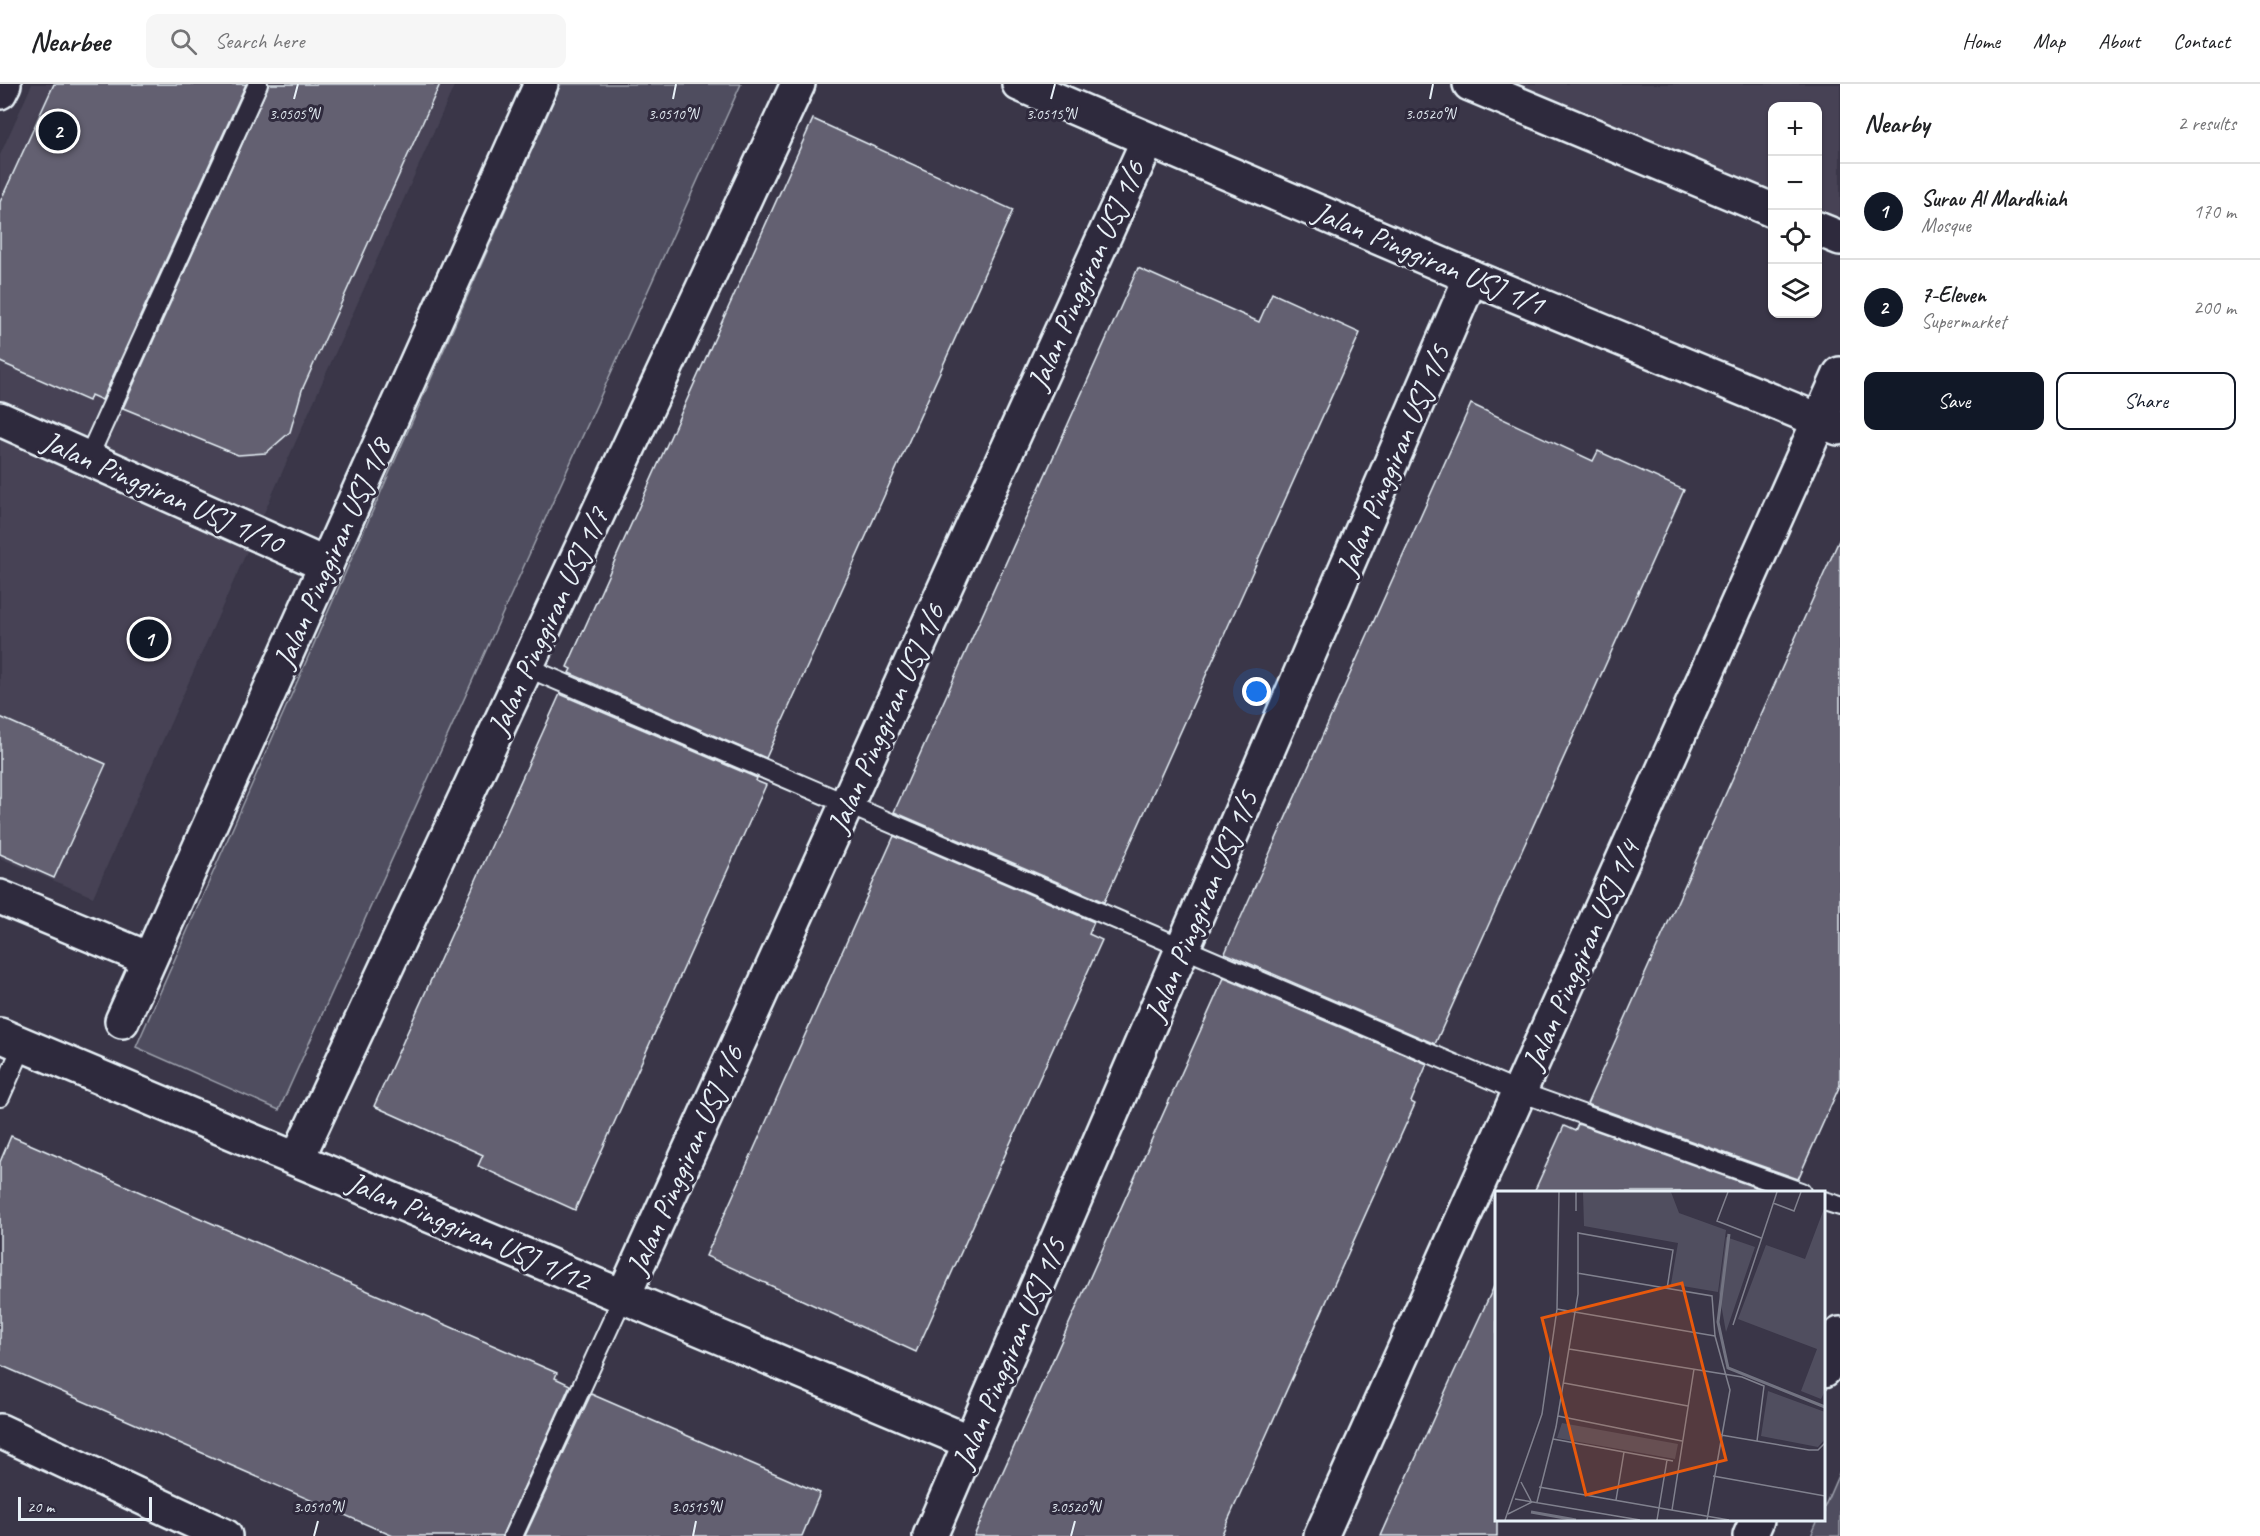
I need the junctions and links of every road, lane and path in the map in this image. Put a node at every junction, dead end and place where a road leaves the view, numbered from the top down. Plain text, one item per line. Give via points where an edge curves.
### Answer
1 (4, 84) edge
2 (258, 84) edge
3 (541, 84) edge
4 (798, 84) edge
5 (1019, 84) edge
6 (1470, 84) edge
7 (0, 92) edge
8 (1148, 140) junction
9 (1768, 208) edge
10 (1822, 231) edge
11 (1840, 238) edge
12 (1472, 277) junction
13 (1840, 374) edge
14 (0, 419) edge
15 (1830, 424) edge
16 (88, 458) junction
17 (326, 565) junction
18 (526, 667) junction
19 (847, 804) junction
20 (0, 897) edge
21 (1183, 949) junction
22 (149, 959) junction
23 (122, 1021) dead end
24 (11, 1040) edge
25 (1520, 1092) junction
26 (0, 1097) edge
27 (297, 1159) junction
28 (1798, 1191) edge
29 (1825, 1201) edge
30 (1840, 1206) edge
31 (624, 1295) junction
32 (1840, 1334) edge
33 (1825, 1368) edge
34 (1825, 1385) edge
35 (1840, 1392) edge
36 (0, 1431) edge
37 (970, 1443) junction
38 (1757, 1521) edge
39 (225, 1536) edge
40 (513, 1536) edge
41 (930, 1536) edge
42 (1321, 1536) edge
43 (1750, 1536) edge

1 - 7 street
2 - 16 lane
3 - 17 street, Jalan Pinggiran USJ 1/8
4 - 18 street, Jalan Pinggiran USJ 1/7
5 - 8 street, Jalan Pinggiran USJ 1/1
6 - 9 street
8 - 12 street, Jalan Pinggiran USJ 1/1
8 - 19 street, Jalan Pinggiran USJ 1/6
10 - 11 street
12 - 15 street, Jalan Pinggiran USJ 1/1
12 - 21 street, Jalan Pinggiran USJ 1/5
13 - 15 street, Jalan Pinggiran USJ 1/4
14 - 16 street, Jalan Pinggiran USJ 1/10
15 - 25 street, Jalan Pinggiran USJ 1/4
16 - 17 street, Jalan Pinggiran USJ 1/10
17 - 22 street, Jalan Pinggiran USJ 1/8
18 - 19 lane
18 - 27 street, Jalan Pinggiran USJ 1/7
19 - 21 lane
19 - 31 street, Jalan Pinggiran USJ 1/6
20 - 22 street
21 - 25 lane
21 - 37 street, Jalan Pinggiran USJ 1/5
22 - 23 street, Jalan Pinggiran USJ 1/8
24 - 26 lane
24 - 27 street, Jalan Pinggiran USJ 1/12
25 - 28 lane
25 - 42 street, Jalan Pinggiran USJ 1/4
27 - 31 street, Jalan Pinggiran USJ 1/12
29 - 30 lane
31 - 37 street, Jalan Pinggiran USJ 1/12
31 - 40 lane
32 - 33 street
34 - 35 street
36 - 39 street
37 - 41 street, Jalan Pinggiran USJ 1/5
38 - 43 street

